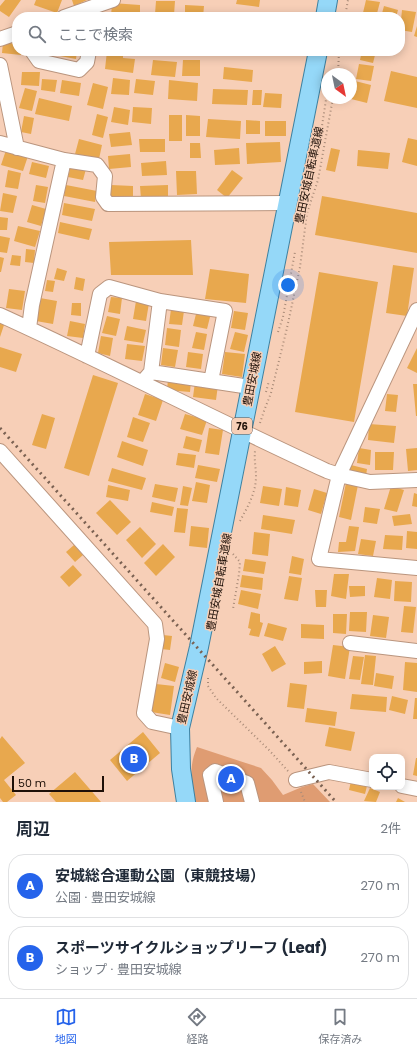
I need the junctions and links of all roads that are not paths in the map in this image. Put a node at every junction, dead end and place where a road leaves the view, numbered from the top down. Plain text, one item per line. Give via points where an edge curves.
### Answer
1 (113, 0) edge
2 (328, 0) edge
3 (97, 11) edge
4 (326, 12) edge
5 (12, 35) edge
6 (0, 39) edge
7 (36, 56) edge
8 (88, 56) edge
9 (317, 56) edge
10 (0, 65) edge
11 (0, 143) edge
12 (17, 148) junction
13 (64, 160) junction
14 (287, 203) junction
15 (160, 301) junction
16 (417, 310) edge
17 (0, 315) edge
18 (29, 328) junction
19 (88, 356) junction
20 (146, 377) junction
21 (211, 381) junction
22 (258, 390) junction
23 (249, 434) junction
24 (0, 451) edge
25 (339, 475) junction
26 (417, 480) edge
27 (417, 568) edge
28 (350, 643) dead end
29 (417, 651) edge
30 (180, 728) junction
31 (369, 779) edge
32 (296, 780) road end
33 (405, 787) edge
34 (417, 789) edge
35 (186, 802) edge
36 (216, 802) edge
37 (252, 802) edge

1 - 3 street
2 - 4 main road
5 - 6 street
7 - 8 street via 39,61 79,70 87,62
9 - 14 main road, 豊田安城線 / 76
10 - 12 street
11 - 12 street
12 - 13 street
13 - 14 street via 97,165 104,176 103,197 108,204
13 - 18 street
14 - 22 main road, 豊田安城線 / 76
15 - 19 street via 109,287 100,294
15 - 20 street
15 - 21 street via 224,312
16 - 25 street
17 - 18 street
18 - 19 street
19 - 20 street
20 - 21 street
20 - 23 street
21 - 22 street
22 - 23 main road, 豊田安城線 / 76
23 - 25 street
23 - 30 main road, 豊田安城線 / 76
24 - 30 street via 154,624 157,639 144,713 152,722
25 - 26 street via 370,482
25 - 27 street via 319,558
28 - 29 street
30 - 35 main road, 豊田安城線 / 76 via 181,768
31 - 32 street via 329,772
33 - 34 street
36 - 37 street via 210,775 214,771 246,783

